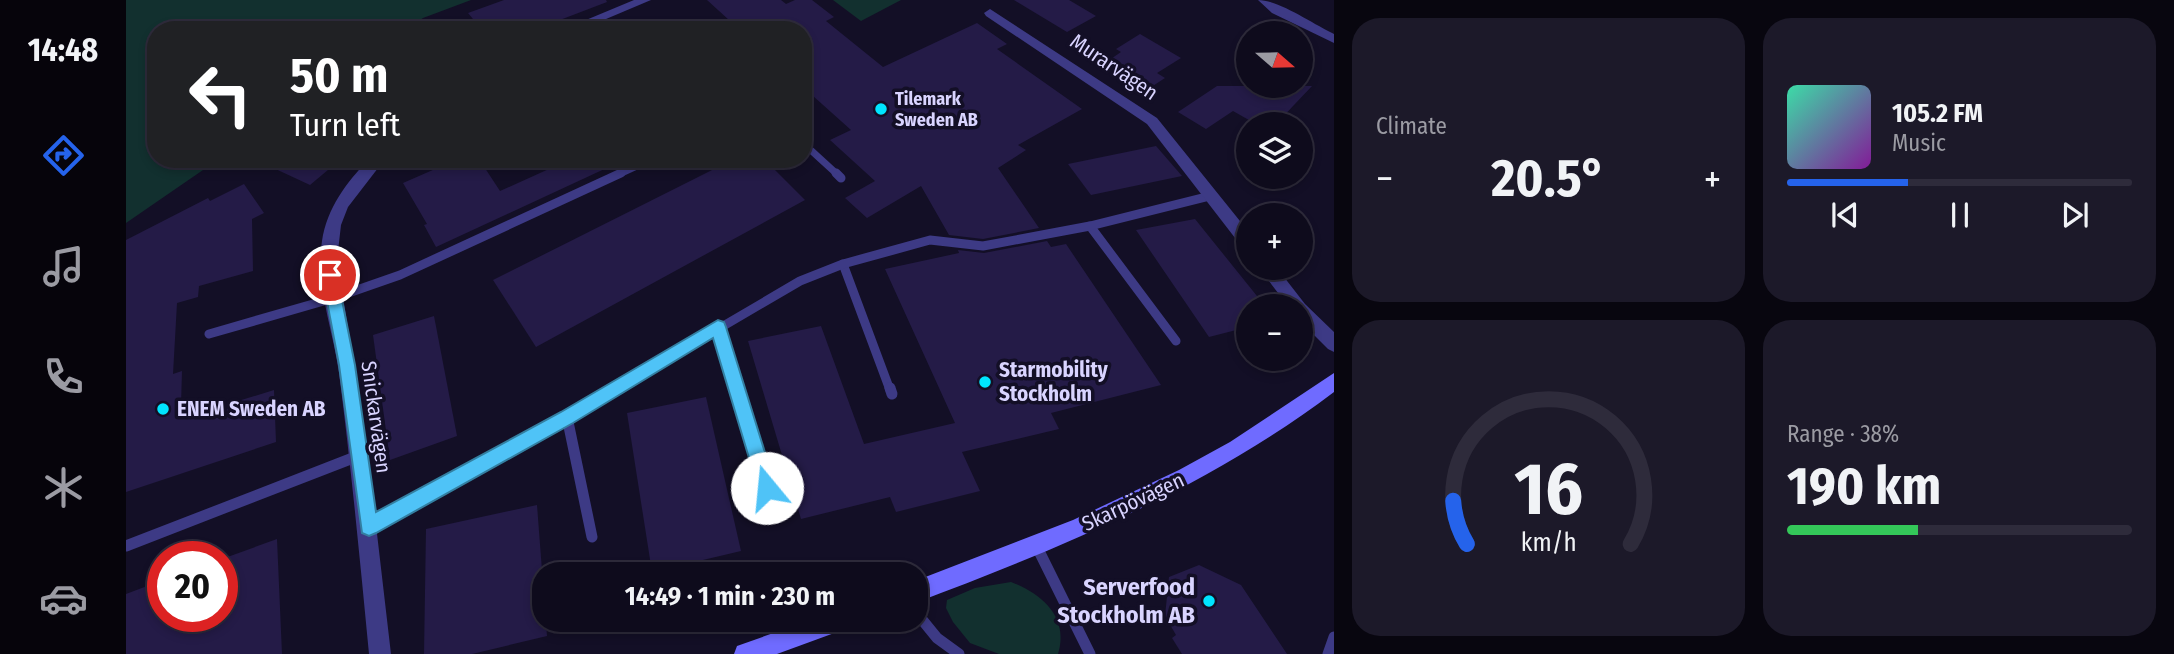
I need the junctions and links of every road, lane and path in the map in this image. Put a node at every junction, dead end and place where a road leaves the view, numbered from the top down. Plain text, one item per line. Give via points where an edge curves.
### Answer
1 (645, 0) edge
2 (1264, 0) edge
3 (990, 13) dead end
4 (591, 21) edge
5 (1334, 39) edge
6 (812, 151) edge
7 (371, 168) edge
8 (632, 168) edge
9 (841, 178) dead end
10 (1210, 196) junction
11 (1090, 226) junction
12 (1236, 228) edge
13 (843, 264) junction
14 (1277, 280) edge
15 (1288, 294) edge
16 (334, 298) junction
17 (1313, 322) edge
18 (718, 327) junction
19 (209, 334) dead end
20 (1176, 341) dead end
21 (1334, 344) edge
22 (1334, 381) edge
23 (892, 394) dead end
24 (567, 417) junction
25 (358, 456) junction
26 (775, 514) dead end
27 (369, 527) junction
28 (592, 537) dead end
29 (126, 547) edge
30 (1037, 547) junction
31 (928, 587) edge
32 (928, 627) edge
33 (806, 632) edge
34 (1334, 636) edge
35 (380, 654) edge
36 (744, 654) edge
37 (959, 654) edge
38 (1090, 654) edge
39 (1328, 654) edge

1 - 4 street
2 - 5 street
3 - 10 street, Murarvägen via 1152,121
6 - 9 lane
7 - 16 street, Snickarvägen via 342,203 332,226
8 - 16 lane via 400,275
10 - 11 lane
10 - 12 street, Murarvägen
11 - 13 lane via 983,246 930,240
11 - 20 lane
13 - 18 lane via 800,281
13 - 23 lane
14 - 15 street
16 - 19 lane
16 - 25 street, Snickarvägen
17 - 21 street
18 - 24 lane
18 - 26 lane
22 - 30 street, Skarpövägen via 1295,413 1186,478
24 - 27 lane
24 - 28 lane
25 - 27 street, Snickarvägen
25 - 29 lane
27 - 35 street, Snickarvägen
30 - 31 street, Skarpövägen
30 - 38 lane
32 - 37 lane
33 - 36 street
34 - 39 lane

